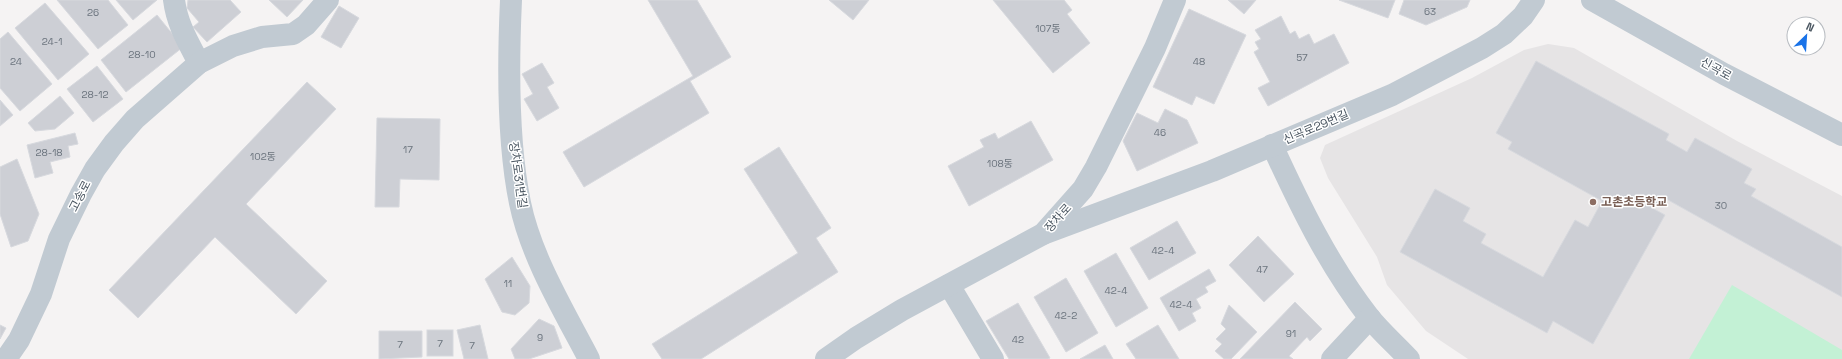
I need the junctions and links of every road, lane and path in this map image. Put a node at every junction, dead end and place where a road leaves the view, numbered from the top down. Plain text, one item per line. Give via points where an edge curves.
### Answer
1 (174, 0) edge
2 (328, 0) edge
3 (511, 0) edge
4 (1175, 0) edge
5 (1534, 0) edge
6 (1592, 0) edge
7 (199, 63) junction
8 (1842, 135) edge
9 (1272, 145) junction
10 (1043, 234) junction
11 (949, 285) junction
12 (1370, 318) junction
13 (6, 359) edge
14 (589, 359) edge
15 (826, 359) edge
16 (993, 359) edge
17 (1332, 359) edge
18 (1409, 359) edge

1 - 7 street via 182,31
2 - 7 street, 고송로 via 306,26 293,34 262,37 233,46
3 - 14 street, 장차로31번길 via 511,111 513,155 520,204 536,255
4 - 10 street, 장차로 via 1096,167 1083,189
5 - 9 street, 신곡로29번길 via 1523,16 1504,34 1482,48 1392,95
6 - 8 street, 신곡로 via 1724,74
7 - 13 street, 고송로 via 135,120 95,169 59,239 41,294 19,340
9 - 10 street via 1212,171
9 - 12 street, 신곡로29번길 via 1299,206 1324,252
10 - 11 street, 장차로
11 - 15 street, 장차로 via 902,310
11 - 16 street
12 - 17 street
12 - 18 street, 신곡로29번길

